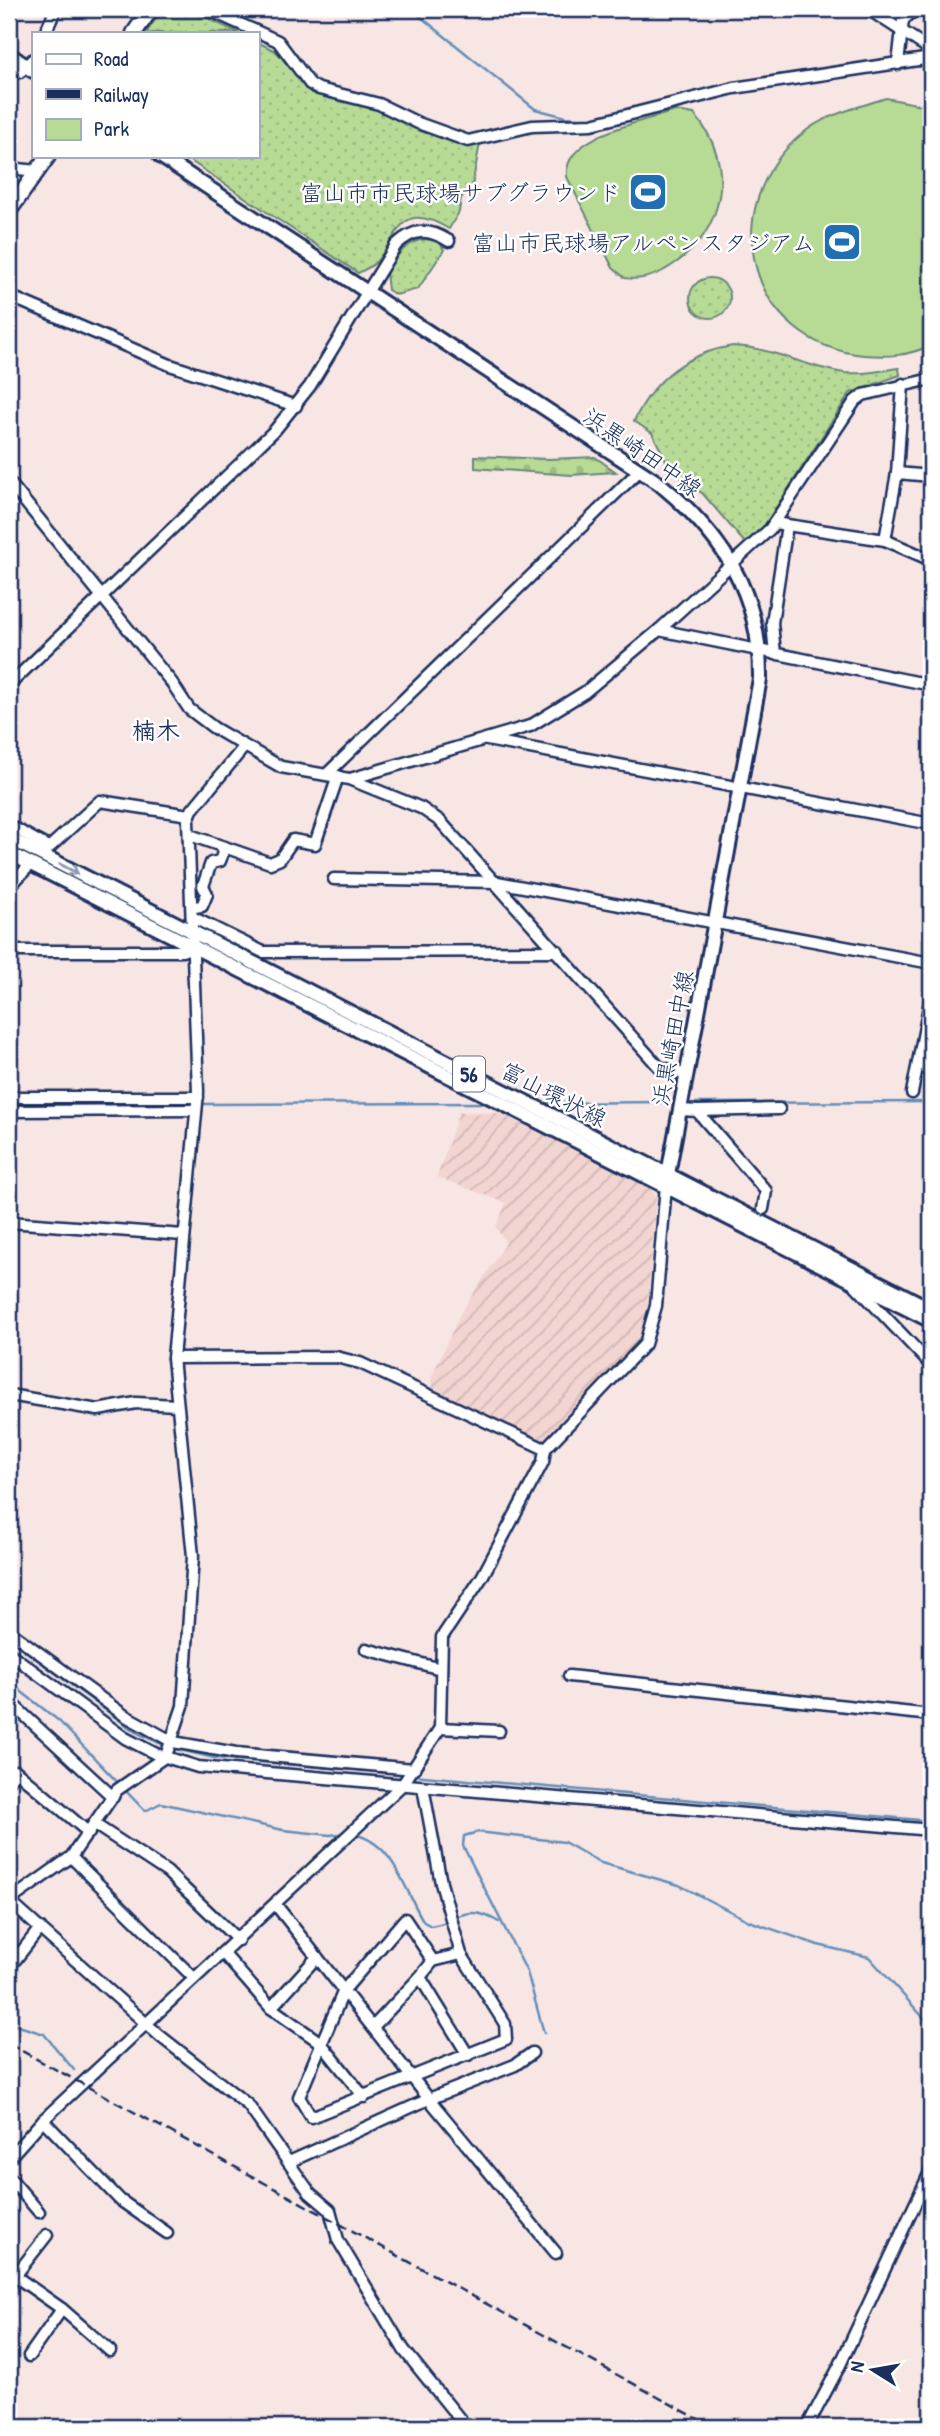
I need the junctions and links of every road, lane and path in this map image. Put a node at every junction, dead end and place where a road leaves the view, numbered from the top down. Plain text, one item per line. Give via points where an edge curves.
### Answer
1 (56, 9) edge
2 (151, 9) edge
3 (207, 9) edge
4 (868, 9) edge
5 (916, 9) edge
6 (899, 30) junction
7 (45, 32) edge
8 (135, 32) edge
9 (258, 32) edge
10 (259, 32) edge
11 (931, 50) edge
12 (9, 54) edge
13 (931, 58) edge
14 (898, 64) junction
15 (31, 66) edge
16 (9, 68) edge
17 (47, 158) edge
18 (163, 158) edge
19 (9, 168) edge
20 (37, 171) junction
21 (9, 211) edge
22 (449, 242) dead end
23 (366, 292) junction
24 (9, 296) edge
25 (931, 379) edge
26 (904, 384) junction
27 (296, 406) junction
28 (639, 471) junction
29 (897, 473) junction
30 (931, 476) edge
31 (9, 482) edge
32 (774, 523) junction
33 (788, 525) junction
34 (885, 540) junction
35 (931, 559) edge
36 (733, 563) junction
37 (102, 598) junction
38 (659, 630) junction
39 (760, 651) junction
40 (775, 653) junction
41 (9, 685) edge
42 (931, 685) edge
43 (483, 739) junction
44 (244, 747) junction
45 (333, 775) junction
46 (349, 779) junction
47 (741, 789) junction
48 (189, 815) junction
49 (931, 824) edge
50 (9, 825) edge
51 (190, 835) junction
52 (9, 838) edge
53 (225, 847) junction
54 (45, 851) junction
55 (9, 853) edge
56 (31, 864) junction
57 (334, 879) dead end
58 (497, 882) junction
59 (9, 887) edge
60 (194, 907) junction
61 (194, 918) junction
62 (716, 922) junction
63 (195, 941) junction
64 (9, 951) edge
65 (558, 951) junction
66 (931, 963) edge
67 (931, 996) edge
68 (687, 1075) junction
69 (912, 1093) dead end
70 (9, 1097) edge
71 (198, 1097) junction
72 (779, 1109) dead end
73 (196, 1110) junction
74 (681, 1110) junction
75 (9, 1111) edge
76 (697, 1111) junction
77 (666, 1180) junction
78 (763, 1209) dead end
79 (9, 1222) edge
80 (183, 1234) junction
81 (851, 1280) junction
82 (931, 1309) edge
83 (931, 1321) edge
84 (173, 1358) junction
85 (931, 1365) edge
86 (9, 1395) edge
87 (177, 1405) junction
88 (545, 1449) junction
89 (9, 1631) edge
90 (366, 1649) dead end
91 (9, 1653) edge
92 (441, 1669) junction
93 (569, 1676) dead end
94 (9, 1700) edge
95 (931, 1715) edge
96 (440, 1728) junction
97 (499, 1731) dead end
98 (173, 1742) junction
99 (166, 1756) junction
100 (12, 1768) edge
101 (414, 1769) junction
102 (9, 1781) edge
103 (403, 1784) junction
104 (423, 1787) junction
105 (113, 1797) junction
106 (92, 1828) junction
107 (931, 1830) edge
108 (71, 1857) junction
109 (9, 1901) edge
110 (276, 1905) junction
111 (40, 1928) junction
112 (237, 1940) junction
113 (223, 1953) junction
114 (461, 1954) junction
115 (317, 1957) junction
116 (433, 1961) junction
117 (9, 1968) edge
118 (420, 1977) junction
119 (194, 1978) junction
120 (344, 1990) junction
121 (271, 2008) junction
122 (146, 2023) junction
123 (373, 2027) junction
124 (321, 2043) junction
125 (532, 2053) dead end
126 (468, 2055) junction
127 (414, 2077) junction
128 (364, 2097) junction
129 (429, 2099) junction
130 (43, 2120) junction
131 (9, 2158) edge
132 (289, 2162) junction
133 (931, 2172) edge
134 (9, 2178) edge
135 (39, 2211) dead end
136 (167, 2233) dead end
137 (47, 2235) dead end
138 (556, 2253) dead end
139 (12, 2274) edge
140 (62, 2309) junction
141 (110, 2351) dead end
142 (29, 2356) dead end
143 (466, 2427) edge
144 (807, 2427) edge

1 - 7 street
2 - 8 highway
3 - 9 street
4 - 6 street
5 - 6 street via 902,20
6 - 11 street
6 - 14 street
10 - 14 street via 278,41 310,84 319,89 379,104 468,141 532,126 592,124 734,88
12 - 15 main road
13 - 14 street
15 - 16 street via 20,72
17 - 20 highway
18 - 23 main road, 浜黒崎田中線
19 - 20 street
20 - 21 highway
22 - 23 street via 421,230 408,234
23 - 27 street
23 - 28 main road, 浜黒崎田中線
24 - 27 street via 160,361
25 - 26 street
26 - 29 street
26 - 32 street via 855,401
27 - 37 street
28 - 36 main road, 浜黒崎田中線 via 693,511
28 - 45 street
29 - 30 street
29 - 34 street
31 - 37 street
32 - 33 street
32 - 36 street
33 - 34 street
33 - 40 street via 772,624
34 - 35 street
36 - 38 street
36 - 39 main road, 浜黒崎田中線
37 - 41 street
37 - 44 street via 189,709
38 - 39 street
38 - 43 street via 557,711 530,726
39 - 40 street
39 - 47 main road, 浜黒崎田中線 via 760,678
40 - 42 street
43 - 46 street
43 - 47 street
44 - 45 street via 281,767
44 - 48 street
45 - 46 street
45 - 53 street via 315,844 293,840 280,859 270,863
46 - 58 street via 421,808 454,834
47 - 49 street
47 - 62 main road, 浜黒崎田中線
48 - 51 street
48 - 54 street via 100,801
50 - 54 street
51 - 53 street
51 - 60 street
52 - 54 main road, 富山環状線 / 56
53 - 60 street via 220,861 211,863 202,886 207,894 202,906
54 -> 63 main road, 富山環状線 / 56
55 - 56 main road, 富山環状線 / 56
56 - 59 street
56 - 63 main road, 富山環状線 / 56
57 - 58 street
58 - 62 street
58 - 65 street
60 - 61 street
61 - 63 street
61 - 65 street via 263,952
62 - 66 street
62 - 68 main road, 浜黒崎田中線
63 - 64 street via 182,951
63 - 71 street
63 - 77 main road, 富山環状線 / 56
65 - 68 street via 659,1067
67 - 69 street
68 - 74 main road, 浜黒崎田中線
70 - 71 street
71 - 73 street
72 - 76 street
73 - 75 street
73 - 80 street
74 - 76 street
74 - 77 main road, 浜黒崎田中線
76 - 78 street via 766,1191
77 - 81 main road, 富山環状線 / 56
77 - 82 main road, 富山環状線 / 56
77 - 88 street via 656,1306 645,1344
79 - 80 street
80 - 84 street
81 - 83 main road, 富山環状線 / 56
81 - 85 street
84 - 87 street
84 - 88 street via 336,1357 360,1363
86 - 87 street via 98,1410 136,1404
87 - 98 street via 193,1556 183,1706
88 - 92 street via 543,1462 482,1577 442,1637
89 - 98 street via 124,1714
90 - 92 street
91 - 99 street via 125,1738
92 - 96 street
93 - 95 street
94 - 105 street
96 - 97 street
96 - 101 street
98 - 99 street
98 - 101 street via 236,1753
99 - 103 street via 198,1767
99 - 105 street
100 - 102 street
100 - 106 street
101 - 103 street
103 - 104 street
103 - 110 street
104 - 107 street
104 - 114 street via 441,1883
105 - 106 street
106 - 108 street
106 - 112 street via 167,1872
108 - 109 street
108 - 119 street
109 - 111 street
110 - 112 street
110 - 115 street
111 - 117 street
111 - 122 street
112 - 113 street
113 - 119 street
113 - 121 street
114 - 116 street
114 - 126 street via 505,2024 506,2039
115 - 120 street
115 - 121 street
116 - 118 street
116 - 120 street via 405,1919
118 - 123 street
118 - 126 street
119 - 122 street
120 - 123 street
120 - 124 street
121 - 124 street
122 - 130 street
122 - 132 street via 248,2105
123 - 127 street
124 - 128 street
124 - 128 street via 299,2097 311,2117
125 - 129 street via 515,2065
126 - 127 street
127 - 128 street
127 - 129 street
129 - 132 street
129 - 138 street
130 - 131 street
130 - 136 street via 120,2200
132 - 143 street via 310,2193 330,2210 338,2240 404,2350
133 - 144 street
134 - 135 street
137 - 139 street
139 - 140 street
140 - 141 street
140 - 142 street

